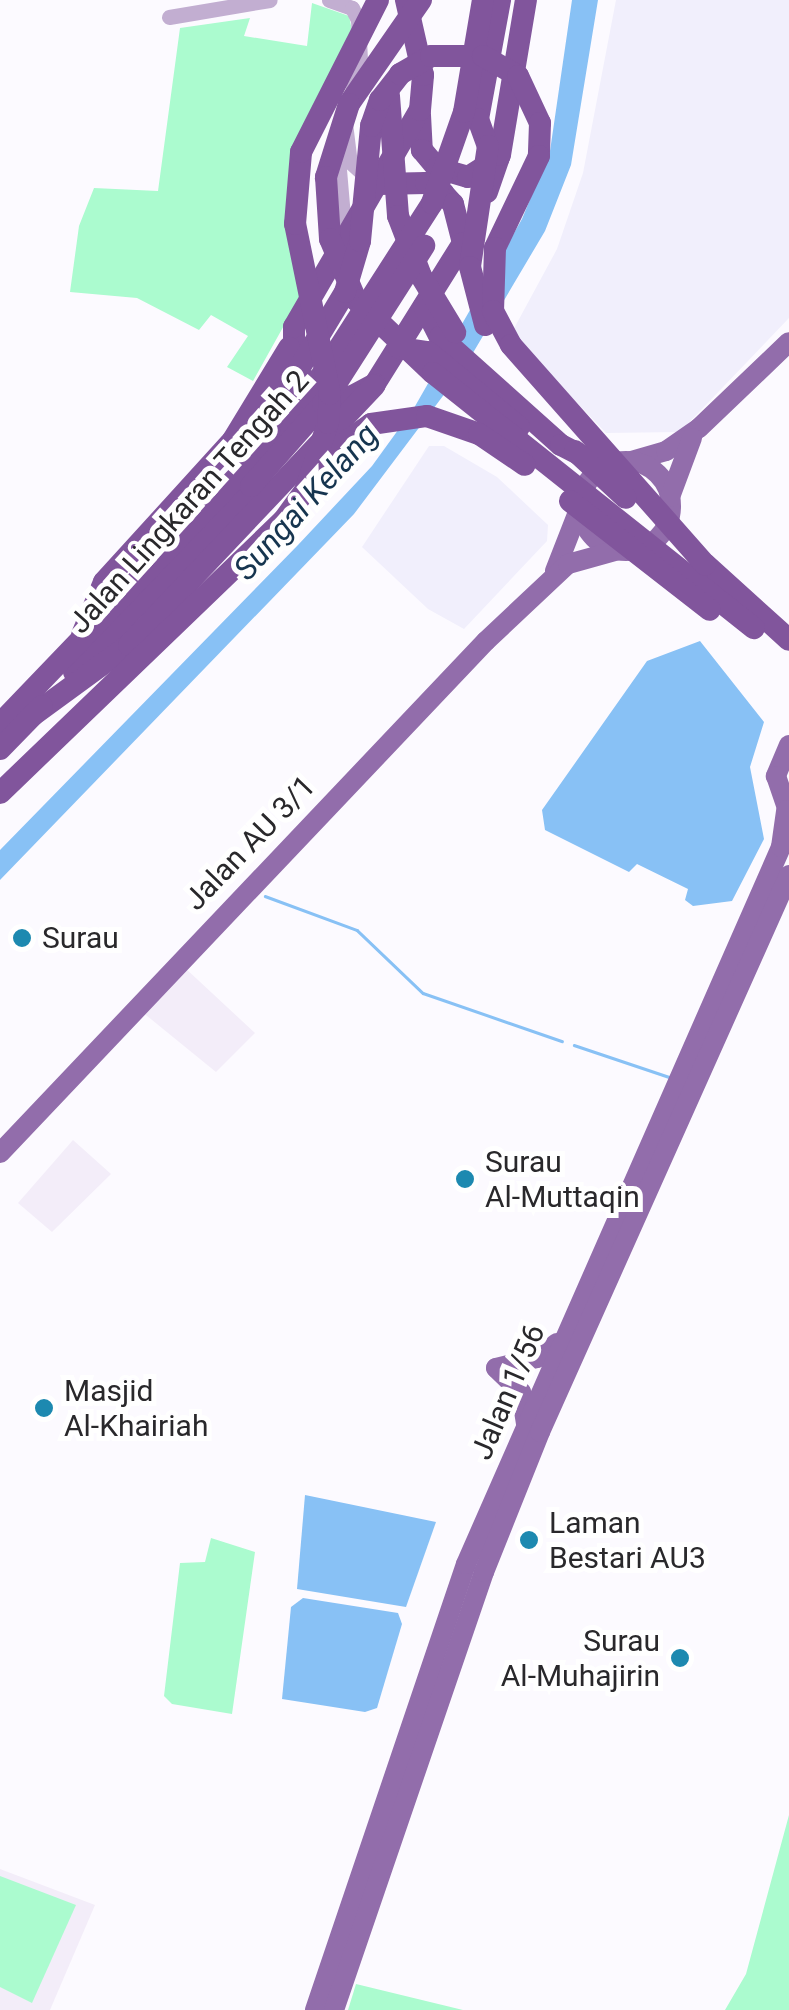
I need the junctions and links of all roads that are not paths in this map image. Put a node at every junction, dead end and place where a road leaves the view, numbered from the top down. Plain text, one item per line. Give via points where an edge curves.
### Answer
1 (270, 0) edge
2 (329, 0) edge
3 (378, 0) edge
4 (408, 0) edge
5 (421, 0) edge
6 (483, 0) edge
7 (500, 0) edge
8 (526, 0) edge
9 (170, 18) dead end
10 (420, 110) junction
11 (344, 119) junction
12 (478, 119) junction
13 (500, 156) junction
14 (379, 184) junction
15 (345, 240) junction
16 (463, 243) junction
17 (424, 306) junction
18 (789, 342) edge
19 (434, 344) junction
20 (289, 348) junction
21 (397, 349) junction
22 (376, 384) junction
23 (488, 389) junction
24 (699, 428) junction
25 (233, 440) junction
26 (596, 446) junction
27 (265, 448) junction
28 (623, 461) junction
29 (298, 470) junction
30 (670, 497) junction
31 (580, 504) junction
32 (266, 506) junction
33 (618, 550) junction
34 (705, 564) junction
35 (548, 581) junction
36 (754, 628) junction
37 (81, 638) junction
38 (789, 640) edge
39 (789, 659) edge
40 (32, 716) junction
41 (0, 724) edge
42 (789, 745) edge
43 (0, 749) edge
44 (0, 793) edge
45 (787, 812) edge
46 (789, 875) edge
47 (0, 1153) edge
48 (566, 1330) junction
49 (526, 1427) junction
50 (315, 2010) edge
51 (334, 2010) edge

1 - 9 street
2 - 11 street via 352,8 362,36
3 - 44 highway, bridge via 301,152 295,224 330,394 328,423 306,490 283,521
4 - 10 highway via 423,75
4 - 34 highway, bridge via 387,124 395,203 421,276 474,357
5 - 36 highway, bridge via 350,104 326,178 330,239 356,300 432,373
6 - 27 highway, Jalan Lingkaran Tengah 2, bridge via 464,112 432,203 307,398
7 - 12 highway, Jalan Lingkaran Tengah 2
8 - 13 highway
10 - 13 highway via 422,150 437,168 468,177
10 - 14 highway
11 - 14 street via 350,162
11 - 15 street via 338,175
12 - 26 highway, bridge via 488,146 470,268 482,319 493,343 532,387
12 - 40 highway, Jalan Lingkaran Tengah 2, bridge via 446,208 323,404
13 - 16 highway
14 - 15 highway
14 - 16 highway via 426,183 443,193
15 - 20 highway via 294,327
16 - 17 highway
17 - 19 highway
17 - 21 highway
18 - 24 main road
19 - 21 highway
19 - 23 highway
20 - 22 highway via 302,382 318,394 352,397
20 - 25 highway
21 - 22 highway
22 - 29 highway
23 - 28 highway via 570,452
23 - 31 highway via 562,462
24 - 28 main road via 666,452
24 - 30 main road via 678,462
25 - 29 highway via 286,426 301,437
25 - 37 highway via 104,582
26 - 27 highway, bridge via 577,415 511,345 493,311 495,248 539,156 533,97 508,67 449,52 412,65 380,100 367,152 360,241 345,292 272,412
26 - 34 highway, bridge
27 - 37 highway, Jalan Lingkaran Tengah 2
28 - 30 main road via 656,472
28 - 31 main road via 595,473
29 - 32 highway
30 - 33 main road via 658,537
31 - 33 main road via 596,540
31 - 35 main road, Jalan AU 3/1
32 - 36 highway, bridge via 371,424 427,416 454,422 510,454 723,620
32 - 40 highway via 129,645
33 - 35 main road, Jalan AU 3/1 via 591,553
34 - 38 highway
35 - 47 main road, Jalan AU 3/1
36 - 39 highway
37 - 41 highway, Jalan Lingkaran Tengah 2
40 - 43 highway, Jalan Lingkaran Tengah 2
42 - 45 main road, Jalan 1/56 via 776,776
45 - 48 main road, Jalan 1/56 via 781,847
46 - 51 main road, Jalan 1/56 via 540,1432 484,1572
48 - 49 main road, Jalan 1/56
48 - 49 main road via 538,1358 496,1368 520,1392
49 - 50 main road, Jalan 1/56 via 466,1564

